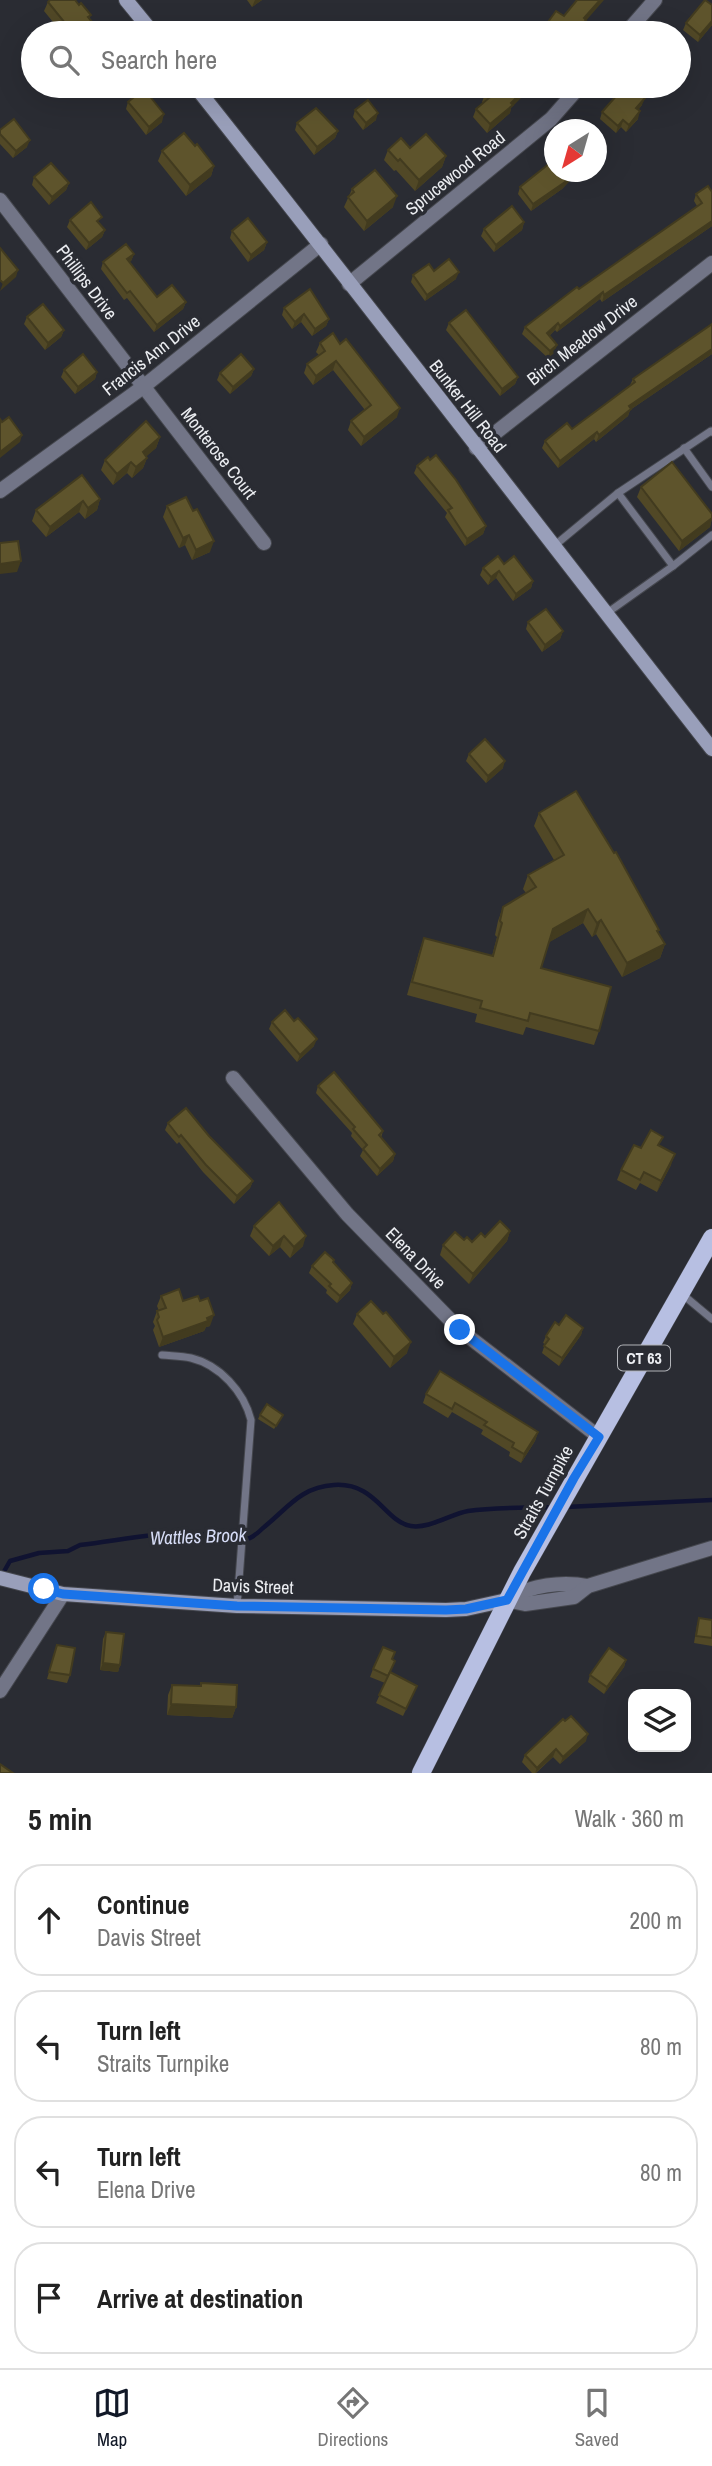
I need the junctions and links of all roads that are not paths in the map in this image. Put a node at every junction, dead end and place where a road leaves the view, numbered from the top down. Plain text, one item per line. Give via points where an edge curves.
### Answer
1 (126, 0) edge
2 (655, 0) edge
3 (143, 21) edge
4 (637, 21) edge
5 (205, 98) edge
6 (569, 98) edge
7 (0, 200) edge
8 (321, 244) junction
9 (712, 263) edge
10 (349, 284) junction
11 (144, 387) junction
12 (712, 432) edge
13 (476, 448) junction
14 (684, 448) junction
15 (712, 487) edge
16 (0, 491) edge
17 (618, 493) junction
18 (712, 535) edge
19 (264, 543) dead end
20 (553, 547) junction
21 (673, 566) junction
22 (606, 614) junction
23 (712, 749) edge
24 (233, 1078) dead end
25 (712, 1238) edge
26 (681, 1293) junction
27 (712, 1319) edge
28 (162, 1355) dead end
29 (599, 1437) junction
30 (712, 1548) edge
31 (0, 1578) edge
32 (63, 1594) junction
33 (507, 1600) junction
34 (237, 1606) junction
35 (0, 1691) edge
36 (421, 1773) edge

1 - 3 main road
2 - 4 street
5 - 8 main road, Bunker Hill Road
6 - 10 street, Sprucewood Road via 551,119
7 - 11 street, Phillips Drive
8 - 10 main road, Bunker Hill Road
8 - 11 street, Francis Ann Drive
9 - 13 street, Birch Meadow Drive
10 - 13 main road, Bunker Hill Road
11 - 16 street, Francis Ann Drive
11 - 19 street, Monterose Court
12 - 14 lane
13 - 20 main road, Bunker Hill Road
14 - 15 lane
14 - 17 lane
17 - 20 lane
17 - 21 lane
18 - 21 lane
20 - 22 main road, Bunker Hill Road
21 - 22 lane
22 - 23 main road, Bunker Hill Road
24 - 29 street, Elena Drive via 346,1214 460,1330
25 - 26 main road, Straits Turnpike / CT 63
26 - 27 lane
26 - 29 main road, Straits Turnpike / CT 63
28 - 34 lane via 192,1358 215,1369 247,1405 251,1420
29 - 33 main road, Straits Turnpike / CT 63
30 - 33 street, Davis Street via 589,1586 572,1583 523,1590
31 - 32 main road, Davis Street
32 - 34 main road, Davis Street
32 - 35 street
33 - 34 main road, Davis Street via 446,1610
33 - 36 main road, Straits Turnpike / CT 63

